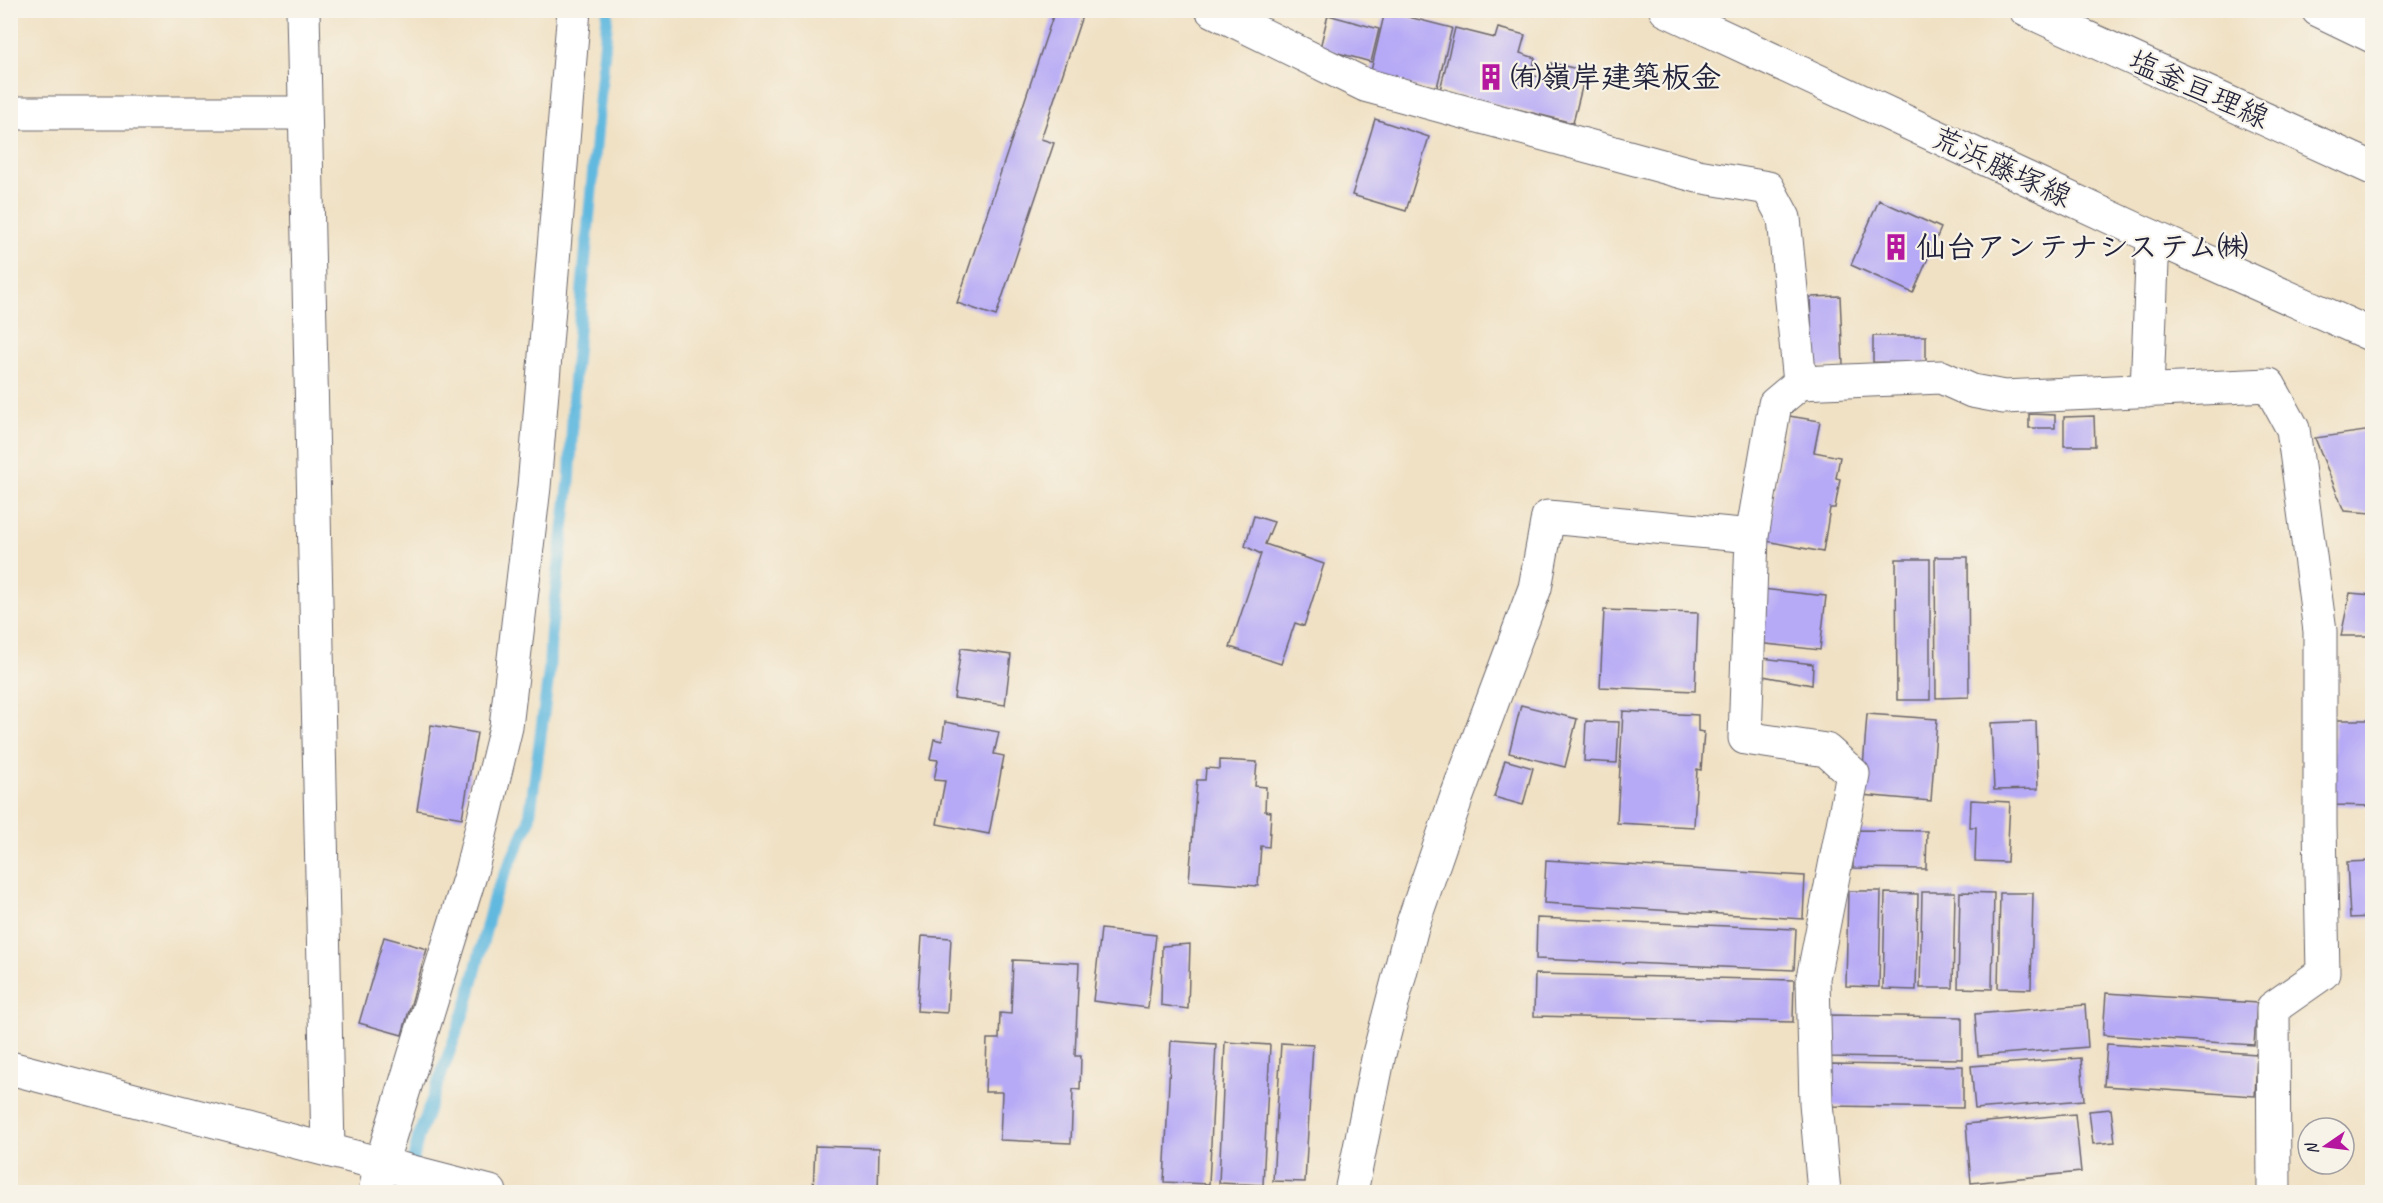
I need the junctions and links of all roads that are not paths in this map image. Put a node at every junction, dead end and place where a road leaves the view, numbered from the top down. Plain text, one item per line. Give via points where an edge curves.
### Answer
1 (303, 10) edge
2 (574, 10) edge
3 (1666, 10) edge
4 (2026, 10) edge
5 (2318, 10) edge
6 (1223, 13) edge
7 (2373, 36) edge
8 (10, 113) edge
9 (304, 113) junction
10 (2373, 168) edge
11 (2153, 237) junction
12 (2373, 335) edge
13 (1800, 383) junction
14 (2148, 391) junction
15 (1752, 536) junction
16 (10, 1068) edge
17 (328, 1149) junction
18 (384, 1175) edge
19 (445, 1185) edge
20 (490, 1192) edge
21 (1351, 1192) edge
22 (1824, 1192) edge
23 (2274, 1192) edge

1 - 9 street
2 - 18 street via 534,487 506,727 471,872
3 - 11 street, 荒浜藤塚線
4 - 10 street, 塩釜亘理線
5 - 7 street
6 - 13 street via 1365,85 1698,176 1768,188 1784,218
8 - 9 street
9 - 17 street
11 - 12 street, 荒浜藤塚線
11 - 14 street
13 - 14 street via 1941,377 1972,391 2004,397
13 - 15 street via 1775,404
14 - 23 street via 2269,385 2293,429 2320,631 2319,825 2324,973 2273,1008
15 - 21 street via 1548,517 1535,588 1413,923 1379,1054
15 - 22 street via 1744,738 1826,750 1853,774 1813,978 1816,1102
16 - 17 street
17 - 18 street
18 - 19 street
19 - 20 street

